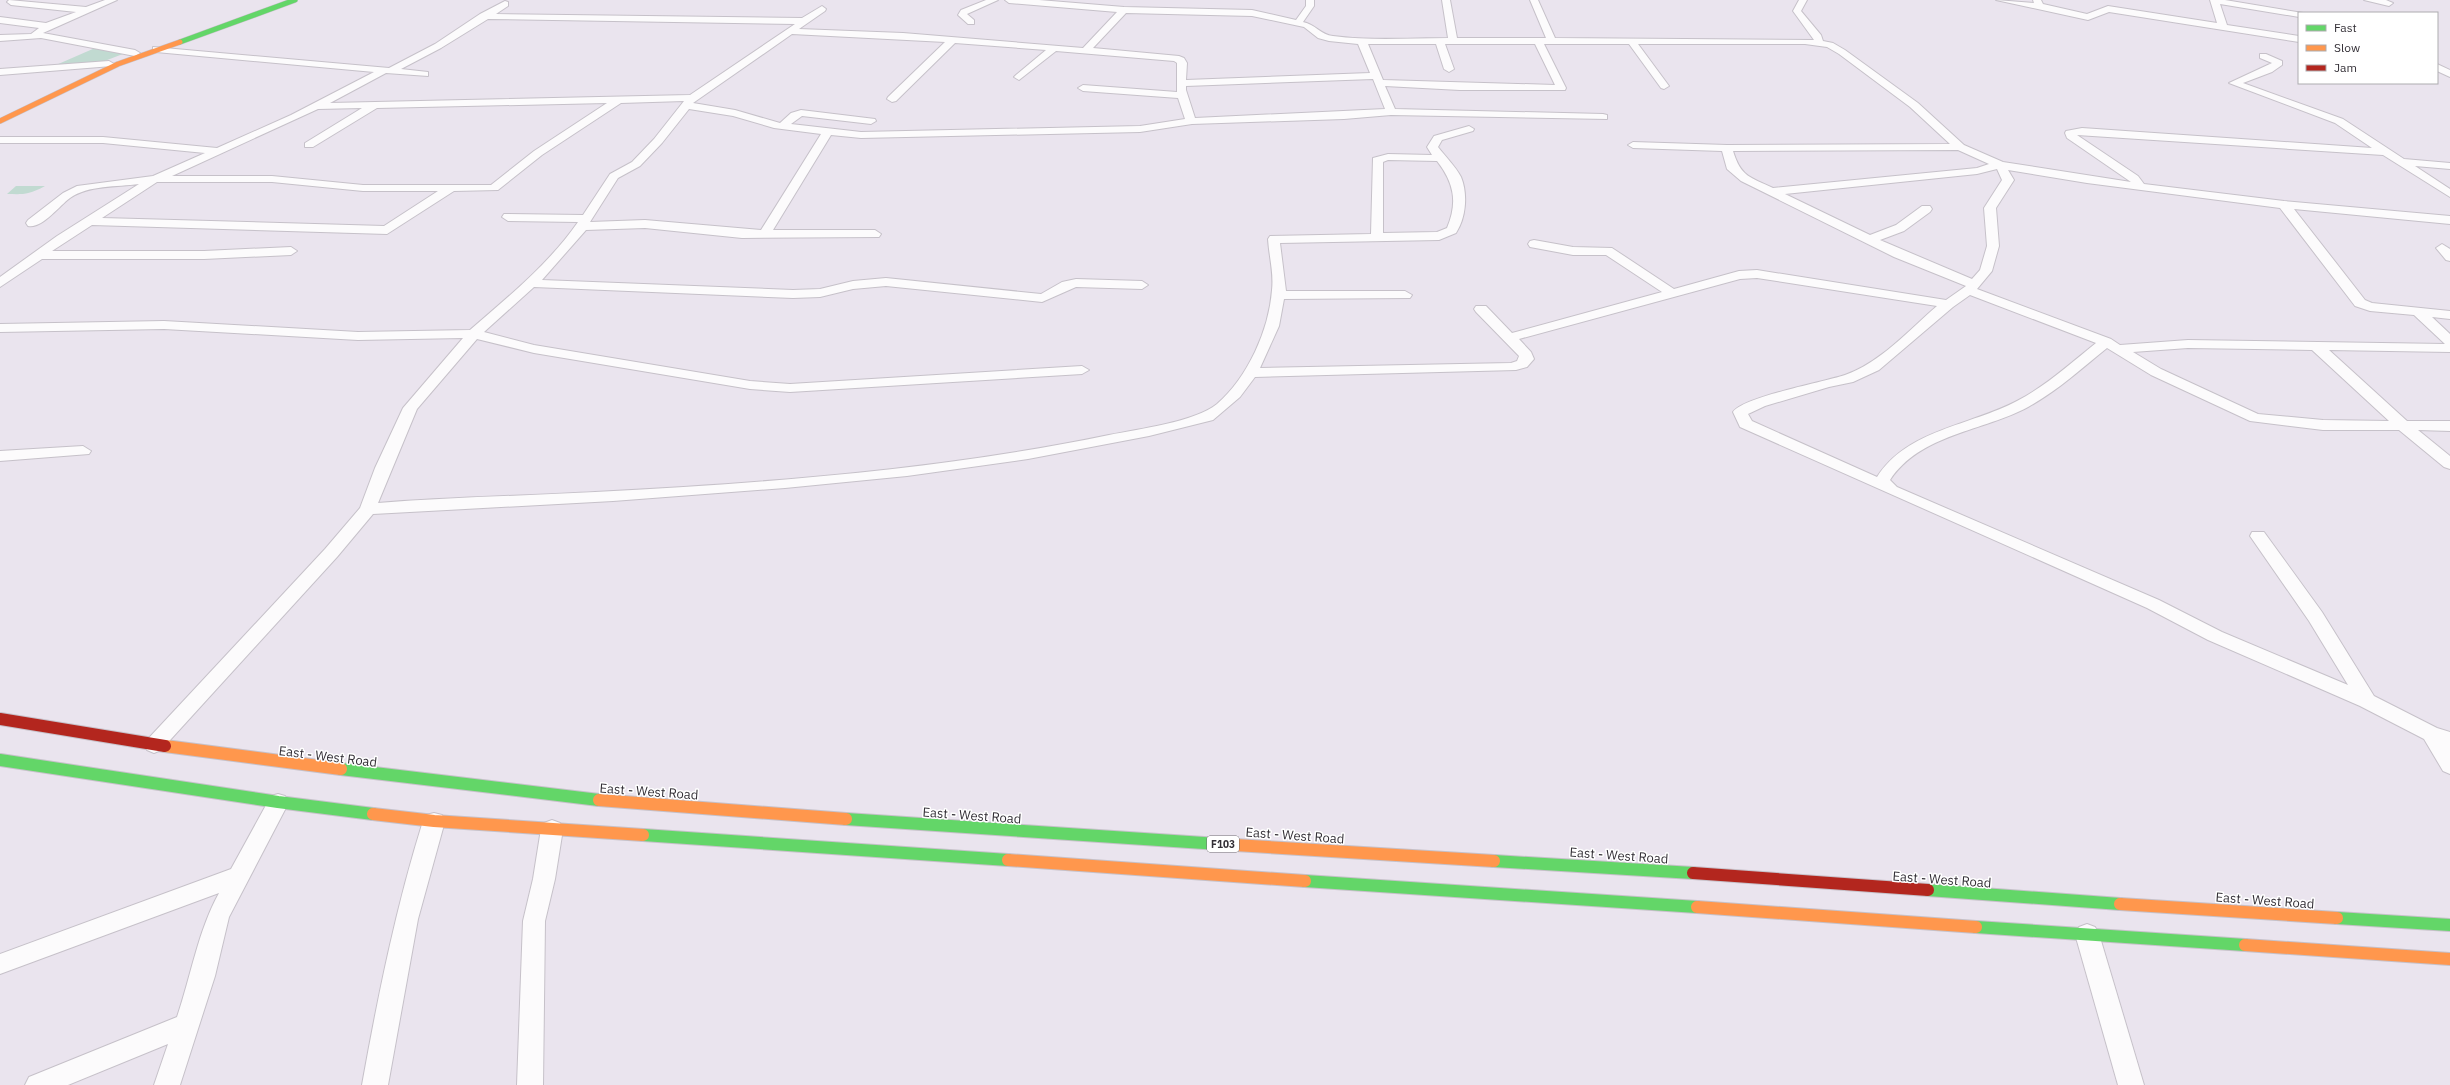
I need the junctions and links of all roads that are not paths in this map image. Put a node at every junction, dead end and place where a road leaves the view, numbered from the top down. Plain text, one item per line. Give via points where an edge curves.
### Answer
1 (113, 0) edge
2 (286, 0) edge
3 (295, 0) edge
4 (994, 0) edge
5 (1009, 0) edge
6 (1015, 0) edge
7 (1110, 0) edge
8 (1310, 0) edge
9 (1446, 0) edge
10 (1534, 0) edge
11 (1803, 0) edge
12 (2000, 0) edge
13 (2368, 0) edge
14 (15, 1) edge
15 (2215, 1) edge
16 (2038, 3) edge
17 (2389, 3) dead end
18 (505, 4) dead end
19 (0, 6) edge
20 (1098, 8) junction
21 (822, 9) dead end
22 (88, 10) junction
23 (1124, 10) junction
24 (2298, 14) edge
25 (483, 16) junction
26 (0, 20) edge
27 (802, 21) junction
28 (971, 22) dead end
29 (1298, 23) junction
30 (47, 26) junction
31 (2223, 27) junction
32 (787, 31) junction
33 (38, 36) junction
34 (0, 38) edge
35 (2298, 39) edge
36 (952, 41) junction
37 (1362, 41) junction
38 (1440, 41) junction
39 (1453, 41) junction
40 (1538, 41) junction
41 (1552, 41) junction
42 (1632, 42) junction
43 (1819, 43) junction
44 (156, 48) junction
45 (1054, 48) junction
46 (1086, 50) junction
47 (135, 53) junction
48 (2263, 56) dead end
49 (109, 64) junction
50 (2438, 68) edge
51 (1449, 70) dead end
52 (387, 71) junction
53 (0, 72) edge
54 (425, 74) dead end
55 (2450, 74) edge
56 (1019, 77) dead end
57 (1378, 79) junction
58 (1181, 82) junction
59 (1664, 86) dead end
60 (1083, 88) dead end
61 (1182, 95) junction
62 (620, 99) junction
63 (892, 99) dead end
64 (689, 102) junction
65 (316, 106) junction
66 (373, 106) junction
67 (1391, 112) junction
68 (1430, 114) junction
69 (0, 117) edge
70 (1603, 117) dead end
71 (1191, 120) junction
72 (0, 121) edge
73 (872, 121) dead end
74 (782, 126) junction
75 (1468, 129) dead end
76 (828, 131) junction
77 (1438, 138) junction
78 (0, 140) edge
79 (310, 145) dead end
80 (1634, 145) dead end
81 (1960, 147) junction
82 (1727, 148) junction
83 (221, 152) junction
84 (2389, 152) junction
85 (1440, 158) junction
86 (2404, 162) junction
87 (2000, 165) junction
88 (2450, 166) edge
89 (156, 179) junction
90 (2141, 187) junction
91 (451, 188) junction
92 (1769, 192) junction
93 (2450, 194) edge
94 (2284, 205) junction
95 (1926, 209) dead end
96 (508, 217) dead end
97 (2450, 220) edge
98 (89, 221) junction
99 (32, 223) dead end
100 (584, 223) junction
101 (765, 233) junction
102 (875, 234) dead end
103 (1377, 236) junction
104 (1870, 240) junction
105 (1534, 244) dead end
106 (291, 251) dead end
107 (39, 255) junction
108 (0, 283) edge
109 (531, 283) junction
110 (1142, 285) dead end
111 (1971, 287) junction
112 (1672, 293) junction
113 (1405, 294) dead end
114 (1278, 295) junction
115 (1948, 304) junction
116 (1481, 309) dead end
117 (2417, 311) junction
118 (2450, 315) edge
119 (0, 328) edge
120 (474, 334) junction
121 (1508, 338) junction
122 (2450, 341) edge
123 (2111, 346) junction
124 (2317, 347) junction
125 (2450, 348) edge
126 (1082, 370) dead end
127 (1251, 373) junction
128 (2401, 424) junction
129 (2450, 426) edge
130 (82, 451) dead end
131 (0, 456) edge
132 (2450, 464) edge
133 (1885, 486) junction
134 (368, 509) junction
135 (2258, 536) dead end
136 (2367, 701) junction
137 (0, 719) edge
138 (2441, 736) edge
139 (154, 745) junction
140 (0, 760) edge
141 (2450, 766) edge
142 (278, 802) junction
143 (434, 821) junction
144 (552, 829) junction
145 (238, 876) junction
146 (2450, 925) edge
147 (2087, 934) junction
148 (2450, 959) edge
149 (0, 964) edge
150 (186, 1025) junction
151 (38, 1085) edge
152 (167, 1085) edge
153 (375, 1085) edge
154 (530, 1085) edge
155 (2131, 1085) edge

1 - 22 street
2 - 47 main road
3 - 44 main road
4 - 28 street via 964,12 962,15
5 - 6 street
6 - 20 street
7 - 20 street
8 - 29 street via 1310,6
9 - 39 street
10 - 41 street
11 - 43 street via 1797,11 1818,37
12 - 16 street
13 - 17 street
14 - 19 street
14 - 22 street
15 - 24 street
15 - 31 street
16 - 31 street via 2088,17 2108,9
18 - 25 street
20 - 23 street
21 - 27 street
22 - 30 street
23 - 29 street via 1252,13
23 - 46 street
25 - 27 street
25 - 52 street via 438,46
26 - 30 street
27 - 32 street
29 - 37 street via 1332,39
30 - 33 street via 37,31 35,34
31 - 35 street
32 - 36 street
32 - 64 street
33 - 34 street
33 - 47 street
36 - 45 street
36 - 63 street
37 - 38 street
37 - 57 street
38 - 39 street
38 - 51 street
39 - 40 street
40 - 41 street
40 - 57 street via 1561,88 1460,87
41 - 42 street
42 - 43 street
42 - 59 street
43 - 81 street via 1842,52 1914,105
44 - 52 street
44 - 72 main road
45 - 46 street
45 - 56 street
46 - 58 street via 1181,60
47 - 49 main road
48 - 84 street via 2279,62 2269,70 2234,83 2339,121
49 - 53 street
49 - 69 main road
50 - 55 street
52 - 54 street
52 - 65 street
57 - 58 street
57 - 67 street
58 - 61 street
60 - 61 street
61 - 71 street
62 - 64 street
62 - 66 street
62 - 91 street via 538,153 494,188
64 - 74 street via 735,113 766,124
64 - 100 street via 636,164 608,182
65 - 66 street
65 - 83 street
66 - 79 street
67 - 68 street
67 - 71 street via 1344,116
68 - 70 street
68 - 77 street
71 - 76 street via 1181,124 1140,129 876,135
73 - 74 street via 801,113
74 - 76 street
75 - 77 street
76 - 101 street
77 - 85 street via 1432,146
78 - 83 street via 103,140
80 - 82 street
81 - 82 street
81 - 87 street
82 - 92 street via 1736,173
83 - 89 street
84 - 86 street
84 - 90 street via 2082,131 2070,133 2070,136 2134,178
85 - 103 street via 1377,160
85 - 103 street via 1455,177 1459,194 1458,216 1452,230 1439,236
86 - 88 street
86 - 93 street
87 - 90 street
87 - 92 street via 1977,171
87 - 111 street via 2008,180 1990,208 1993,246 1986,271
89 - 91 street via 272,179 363,188
89 - 98 street
89 - 99 street via 81,188 67,195
90 - 94 street
91 - 98 street via 387,230
92 - 104 street
94 - 97 street
94 - 117 street via 2360,303 2370,307
95 - 104 street via 1900,228
96 - 100 street
98 - 107 street
100 - 101 street via 645,224 742,234
100 - 109 street
101 - 102 street
103 - 114 street via 1274,239 1278,264
104 - 111 street
105 - 112 street via 1573,251 1608,251
106 - 107 street via 204,255
107 - 108 street
109 - 110 street via 793,294 820,293 853,285 886,282 1042,298 1076,283
109 - 120 street
111 - 115 street
111 - 123 street
112 - 115 street via 1739,275 1757,274
112 - 121 street
113 - 114 street
114 - 127 street via 1273,323
115 - 133 street via 1874,367 1848,379 1760,403 1740,412 1745,424 1755,430
116 - 121 street
117 - 118 street
117 - 122 street
119 - 120 street via 164,325 358,336
120 - 126 street via 534,349 750,385 790,388
120 - 134 street via 410,408
121 - 127 street via 1526,355 1528,359 1522,364
123 - 124 street via 2188,344
123 - 128 street via 2156,372 2255,418 2323,425
123 - 133 street via 2022,405 1990,420 1940,436 1906,453 1885,475 1882,481
124 - 125 street
124 - 128 street
127 - 134 street via 1221,410 1208,417 958,466 858,478 577,498 447,502
128 - 129 street
128 - 132 street
130 - 131 street
133 - 136 street via 2153,604 2215,636
134 - 139 street via 326,559
135 - 136 street via 2299,591 2348,666
136 - 138 street
137 - 139 main road, East - West Road / F103
138 - 141 street
139 - 146 main road, East - West Road / F103 via 566,798 977,828 1663,871
140 - 142 main road
142 - 143 main road
142 - 145 street
143 - 144 main road
143 - 153 street via 416,876 397,958
144 - 147 main road
144 - 154 street via 534,921
145 - 149 street
145 - 150 street via 218,916 203,976
147 - 148 main road
147 - 155 street
150 - 151 street
150 - 152 street

